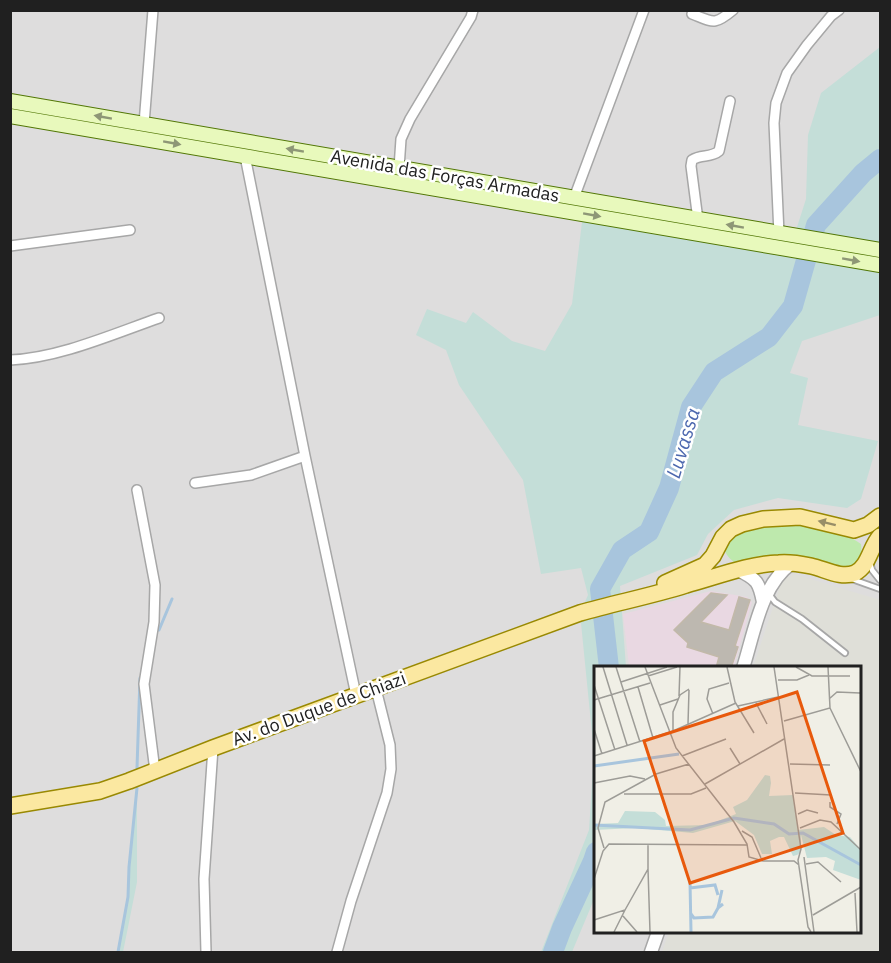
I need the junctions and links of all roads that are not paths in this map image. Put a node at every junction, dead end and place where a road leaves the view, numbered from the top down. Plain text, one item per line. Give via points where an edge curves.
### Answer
1 (153, 10) edge
2 (473, 10) edge
3 (644, 10) edge
4 (733, 10) edge
5 (832, 12) edge
6 (692, 14) dead end
7 (10, 101) edge
8 (730, 101) dead end
9 (10, 116) edge
10 (144, 124) junction
11 (245, 156) junction
12 (399, 168) junction
13 (574, 198) junction
14 (698, 220) junction
15 (130, 230) dead end
16 (787, 240) junction
17 (10, 246) edge
18 (822, 248) junction
19 (880, 250) edge
20 (880, 265) edge
21 (159, 318) dead end
22 (10, 360) edge
23 (304, 456) junction
24 (195, 483) dead end
25 (137, 490) dead end
26 (880, 516) edge
27 (854, 530) junction
28 (880, 536) edge
29 (723, 537) junction
30 (869, 554) junction
31 (792, 563) junction
32 (738, 570) junction
33 (840, 575) junction
34 (880, 580) edge
35 (880, 589) edge
36 (765, 597) junction
37 (625, 600) junction
38 (845, 653) dead end
39 (744, 666) edge
40 (376, 689) junction
41 (356, 695) junction
42 (213, 748) junction
43 (155, 771) junction
44 (10, 806) edge
45 (658, 933) edge
46 (206, 952) edge
47 (336, 952) edge
48 (651, 952) edge

1 - 10 street
2 - 12 street via 400,139
3 - 13 street
4 - 6 street via 713,22
5 - 16 street via 787,73 776,103 774,123
10 -> 7 main road, Avenida das Forças Armadas
8 - 14 street via 718,151 692,160
9 -> 11 main road, Avenida das Forças Armadas
12 -> 10 main road, Avenida das Forças Armadas
11 -> 16 main road, Avenida das Forças Armadas
11 - 23 street
12 - 13 main road, Avenida das Forças Armadas
13 - 14 main road, Avenida das Forças Armadas
16 -> 14 main road, Avenida das Forças Armadas
15 - 17 street
16 - 18 main road, Avenida das Forças Armadas
18 - 19 main road, Avenida das Forças Armadas
18 -> 20 main road, Avenida das Forças Armadas
21 - 22 street via 77,346 25,360
23 - 24 street via 251,475
23 - 41 street
25 - 43 street via 155,585 154,622 144,684
26 - 27 main road
27 -> 29 main road, Av. do Duque de Chiazi via 822,521 782,517 742,524
27 - 30 main road via 863,536
28 - 30 main road
29 - 32 main road via 722,558
29 - 37 main road, Av. do Duque de Chiazi via 705,565
30 - 33 main road via 859,571
30 - 34 lane via 872,570
31 - 32 main road, Av. do Duque de Chiazi
31 - 33 main road, Av. do Duque de Chiazi
31 - 36 street via 774,579
32 - 36 street via 759,584
32 - 37 main road, Av. do Duque de Chiazi
33 - 35 lane
36 - 38 lane via 802,619
36 - 39 street
37 - 40 main road, Av. do Duque de Chiazi
40 - 41 main road, Av. do Duque de Chiazi
40 - 47 street via 392,769
41 - 42 main road, Av. do Duque de Chiazi
42 - 43 main road, Av. do Duque de Chiazi
42 - 46 street via 204,879
43 - 44 main road, Av. do Duque de Chiazi via 100,791
45 - 48 street

